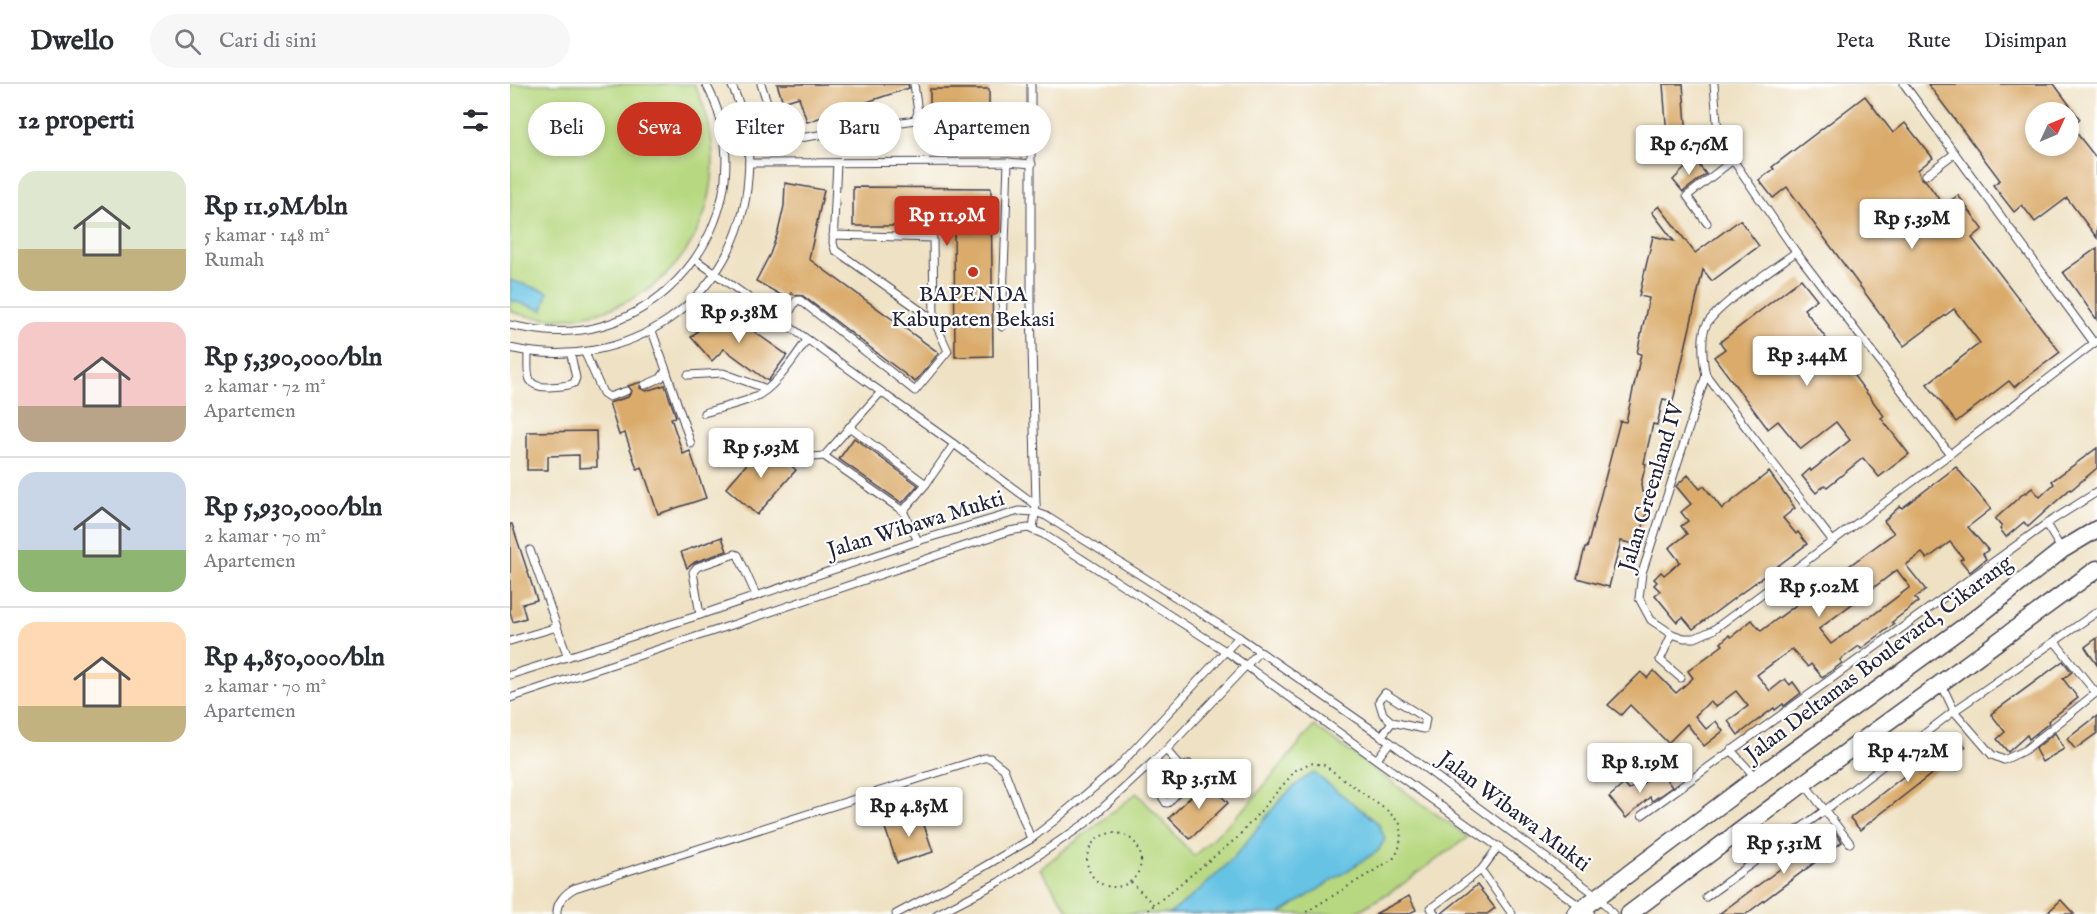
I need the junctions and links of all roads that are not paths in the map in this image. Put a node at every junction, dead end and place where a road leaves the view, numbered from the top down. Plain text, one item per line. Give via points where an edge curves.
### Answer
1 (706, 84) edge
2 (731, 84) edge
3 (761, 84) edge
4 (914, 84) edge
5 (1031, 84) edge
6 (1714, 84) edge
7 (1904, 84) edge
8 (737, 102) edge
9 (767, 102) edge
10 (805, 137) edge
11 (1954, 153) junction
12 (749, 156) edge
13 (1733, 160) junction
14 (1008, 162) junction
15 (749, 163) junction
16 (837, 163) junction
17 (1032, 164) junction
18 (1926, 175) dead end
19 (1707, 224) dead end
20 (833, 235) junction
21 (1796, 252) junction
22 (696, 260) junction
23 (715, 274) junction
24 (934, 320) junction
25 (783, 323) junction
26 (510, 326) edge
27 (1002, 327) dead end
28 (652, 331) junction
29 (807, 340) junction
30 (2096, 342) edge
31 (510, 348) edge
32 (528, 352) junction
33 (585, 353) junction
34 (571, 355) junction
35 (666, 370) junction
36 (688, 375) dead end
37 (1706, 375) junction
38 (645, 385) dead end
39 (767, 389) junction
40 (626, 391) dead end
41 (881, 392) junction
42 (704, 413) dead end
43 (849, 427) junction
44 (691, 444) dead end
45 (954, 444) junction
46 (1950, 454) junction
47 (824, 456) junction
48 (802, 458) dead end
49 (926, 484) junction
50 (2097, 492) edge
51 (1035, 509) junction
52 (903, 512) junction
53 (2046, 524) junction
54 (2097, 529) edge
55 (1033, 530) junction
56 (1832, 540) junction
57 (918, 541) junction
58 (530, 550) dead end
59 (2062, 550) junction
60 (2097, 569) edge
61 (756, 595) junction
62 (2097, 612) edge
63 (700, 615) junction
64 (557, 627) junction
65 (1672, 634) junction
66 (1239, 638) junction
67 (510, 641) edge
68 (2055, 642) junction
69 (1227, 652) junction
70 (1259, 652) junction
71 (568, 657) junction
72 (1246, 666) junction
73 (510, 675) edge
74 (1681, 678) dead end
75 (1941, 683) junction
76 (2096, 693) edge
77 (510, 698) edge
78 (1954, 711) junction
79 (1392, 722) junction
80 (1382, 736) junction
81 (1390, 742) junction
82 (1166, 750) junction
83 (1731, 750) junction
84 (1377, 759) junction
85 (1155, 760) junction
86 (1756, 778) junction
87 (1804, 783) junction
88 (1824, 811) junction
89 (1642, 815) dead end
90 (1031, 839) junction
91 (1850, 843) dead end
92 (1499, 846) junction
93 (1481, 870) junction
94 (1599, 897) junction
95 (1706, 897) dead end
96 (1584, 912) edge
97 (557, 914) edge
98 (896, 914) edge
99 (937, 914) edge
100 (1435, 914) edge
101 (1512, 914) edge
102 (1612, 914) edge
103 (1629, 914) edge

1 - 22 lane via 722,129 726,163 723,197
2 - 8 lane
3 - 9 lane
4 - 10 lane via 918,112 915,120
5 - 17 lane
6 - 13 lane via 1717,122
7 - 11 lane
11 - 18 lane
11 - 30 lane
12 - 15 lane
13 - 19 lane via 1687,196
13 - 21 lane
14 - 16 lane
14 - 17 lane
14 - 27 lane
15 - 16 lane
15 - 23 lane via 741,221
16 - 20 lane
17 - 51 lane
20 - 24 lane via 835,250 842,256
20 - 24 lane via 933,238
21 - 37 lane, Jalan Greenland IV via 1714,314 1705,329
21 - 46 lane
22 - 23 lane
22 - 26 lane via 654,302 609,323 570,331
23 - 25 lane
23 - 28 lane via 697,296
24 - 25 lane via 948,349 916,392 800,300
25 - 29 lane
28 - 33 lane via 620,345
28 - 35 lane
29 - 39 lane
29 - 41 lane
30 - 46 lane
31 - 32 lane
32 - 34 lane
32 - 34 lane via 529,378 537,387 574,383
33 - 34 lane
33 - 40 lane via 603,393 609,397
35 - 38 lane via 662,378
35 - 44 lane
36 - 39 lane via 723,373
37 - 56 lane
37 - 65 lane, Jalan Greenland IV via 1642,573 1639,594 1649,618
39 - 42 lane via 755,398
41 - 43 lane
41 - 45 lane
43 - 47 lane
43 - 49 lane
45 - 49 lane
45 - 51 lane
46 - 56 lane
47 - 48 lane
47 - 52 lane
49 - 52 lane
50 - 53 lane
51 - 55 lane
51 - 57 lane, Jalan Wibawa Mukti
51 - 66 lane, Jalan Wibawa Mukti
52 - 57 lane
53 - 59 lane
53 - 83 lane
54 - 59 street, Jalan Deltamas Boulevard, Cikarang
55 - 69 lane, Jalan Wibawa Mukti
55 - 77 lane, Jalan Wibawa Mukti via 1009,531
56 - 65 lane via 1709,632 1692,638
57 - 61 lane, Jalan Wibawa Mukti
58 - 64 lane
59 - 86 street, Jalan Deltamas Boulevard, Cikarang
60 - 75 street
61 - 63 lane, Jalan Wibawa Mukti
61 - 63 lane via 738,555 697,567 693,572
62 - 68 lane
63 - 71 lane, Jalan Wibawa Mukti
64 - 67 lane
64 - 71 lane
65 - 74 lane via 1660,660
66 - 69 lane
66 - 70 lane, Jalan Wibawa Mukti
68 - 76 lane
68 - 78 lane
69 - 72 lane, Jalan Wibawa Mukti
69 - 90 lane via 1116,769
70 - 72 lane
70 - 80 lane, Jalan Wibawa Mukti
71 - 73 lane, Jalan Wibawa Mukti
72 - 82 lane
72 - 84 lane, Jalan Wibawa Mukti
75 - 78 lane
75 - 87 street
76 - 78 lane via 2039,740 2006,759 1992,755
78 - 88 lane
79 - 79 lane via 1383,714 1379,701 1385,693 1427,722 1424,729
79 - 80 lane
80 - 81 lane, Jalan Wibawa Mukti
81 - 84 lane
81 - 94 lane, Jalan Wibawa Mukti
82 - 85 lane
82 - 85 lane via 1182,768 1189,764 1196,772 1166,803 1160,793 1170,777
83 - 86 lane
83 - 89 lane
84 - 92 lane, Jalan Wibawa Mukti
85 - 99 lane via 1086,823 999,882
86 - 94 street, Jalan Deltamas Boulevard, Cikarang
87 - 88 lane
87 - 103 street
88 - 91 lane
88 - 95 lane
90 - 97 lane via 1004,769 998,762 984,758 575,888 562,898
90 - 98 lane
92 - 93 lane
92 - 96 lane, Jalan Wibawa Mukti
93 - 100 lane via 1431,908
93 - 101 lane
94 - 96 street, Jalan Deltamas Boulevard, Cikarang
94 - 102 lane, Jalan Wibawa Mukti

